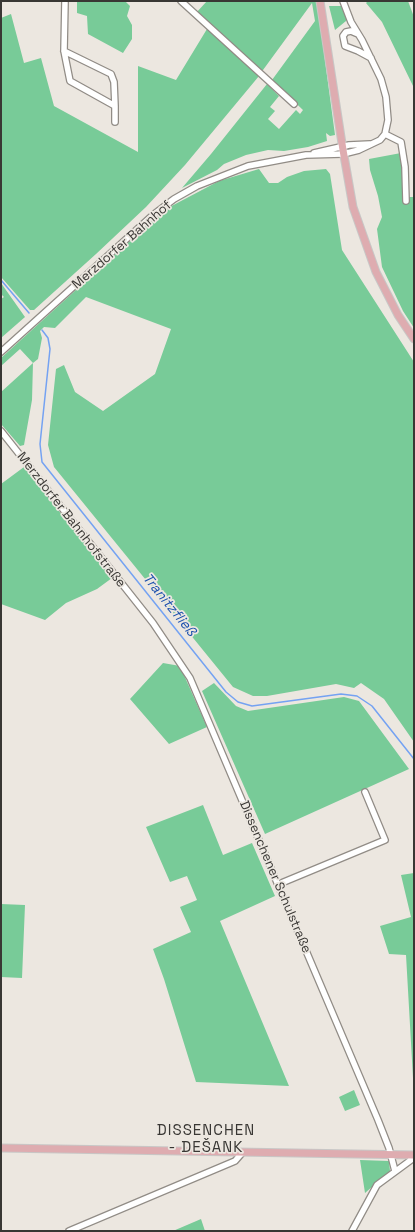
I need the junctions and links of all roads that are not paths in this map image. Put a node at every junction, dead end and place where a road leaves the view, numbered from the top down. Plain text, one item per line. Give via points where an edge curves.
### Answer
1 (65, 1) edge
2 (181, 1) edge
3 (320, 1) edge
4 (342, 1) edge
5 (358, 34) junction
6 (64, 51) junction
7 (371, 58) junction
8 (294, 104) dead end
9 (115, 106) junction
10 (115, 122) dead end
11 (385, 134) junction
12 (373, 144) junction
13 (342, 146) junction
14 (343, 154) junction
15 (306, 155) junction
16 (406, 201) dead end
17 (414, 339) edge
18 (1, 352) edge
19 (1, 431) edge
20 (141, 608) joint
21 (365, 792) dead end
22 (279, 884) junction
23 (1, 1148) edge
24 (242, 1153) junction
25 (391, 1155) junction
26 (413, 1155) edge
27 (395, 1171) junction
28 (69, 1231) edge
29 (352, 1231) edge

1 - 6 street
2 - 8 street
3 - 13 main road
4 - 5 street
5 - 7 street
5 - 7 street via 346,32 343,36 345,46
6 - 9 street via 70,80
6 - 9 street via 111,74
7 - 11 street via 386,97 388,120
9 - 10 street
11 - 12 street
11 - 16 street via 401,142
12 - 13 street
12 - 14 street
13 - 14 main road
13 - 15 street
14 - 15 street
14 - 17 main road via 353,207 367,251 395,309
15 - 18 street, Merzdorfer Bahnhof via 235,170 174,199
19 - 20 street, Merzdorfer Bahnhofstraße
20 - 22 street, Dissenchener Schulstraße via 190,678
21 - 22 street via 385,840
22 - 25 street, Dissenchener Schulstraße
23 - 24 main road
24 - 25 main road
24 - 28 street via 235,1161
25 - 26 main road
25 - 27 street, Dissenchener Schulstraße
26 - 27 street via 411,1160
27 - 29 street via 377,1185

